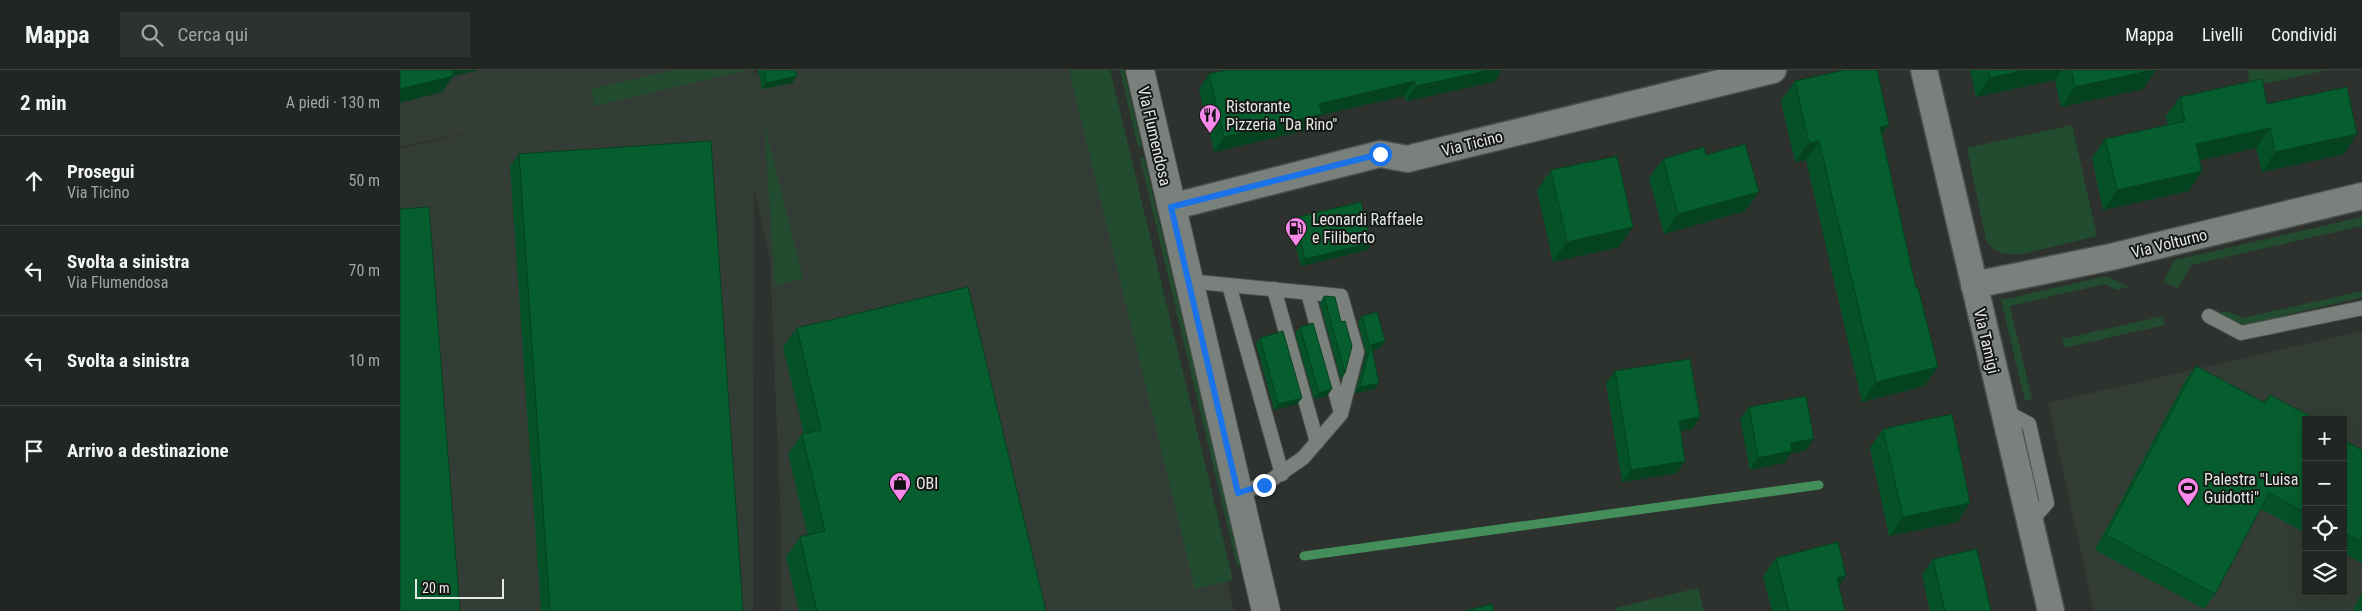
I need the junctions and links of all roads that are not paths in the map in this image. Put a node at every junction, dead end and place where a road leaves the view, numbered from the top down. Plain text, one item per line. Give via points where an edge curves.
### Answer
1 (1140, 70) edge
2 (1773, 70) edge
3 (1924, 70) edge
4 (2362, 196) edge
5 (1171, 207) junction
6 (1187, 281) junction
7 (1229, 285) junction
8 (1974, 285) junction
9 (1274, 289) junction
10 (1308, 293) junction
11 (2362, 308) edge
12 (2209, 316) dead end
13 (1341, 414) junction
14 (1317, 442) junction
15 (1282, 474) junction
16 (1238, 493) junction
17 (1266, 611) edge
18 (2052, 611) edge

1 - 5 street, Via Flumendosa
2 - 5 street, Via Ticino via 1408,158 1380,154
3 - 8 street, Via Tamigi
4 - 8 street, Via Volturno via 2111,257
5 - 6 street, Via Flumendosa
6 - 7 lane
6 - 16 street, Via Flumendosa
7 - 9 lane
7 - 15 lane
8 - 18 street, Via Tamigi
9 - 10 lane
9 - 14 lane
10 - 13 lane
10 - 13 lane via 1341,296 1357,352
11 - 12 lane via 2241,333
13 - 14 lane
14 - 15 lane
15 - 16 lane via 1264,485
16 - 17 street, Via Flumendosa

